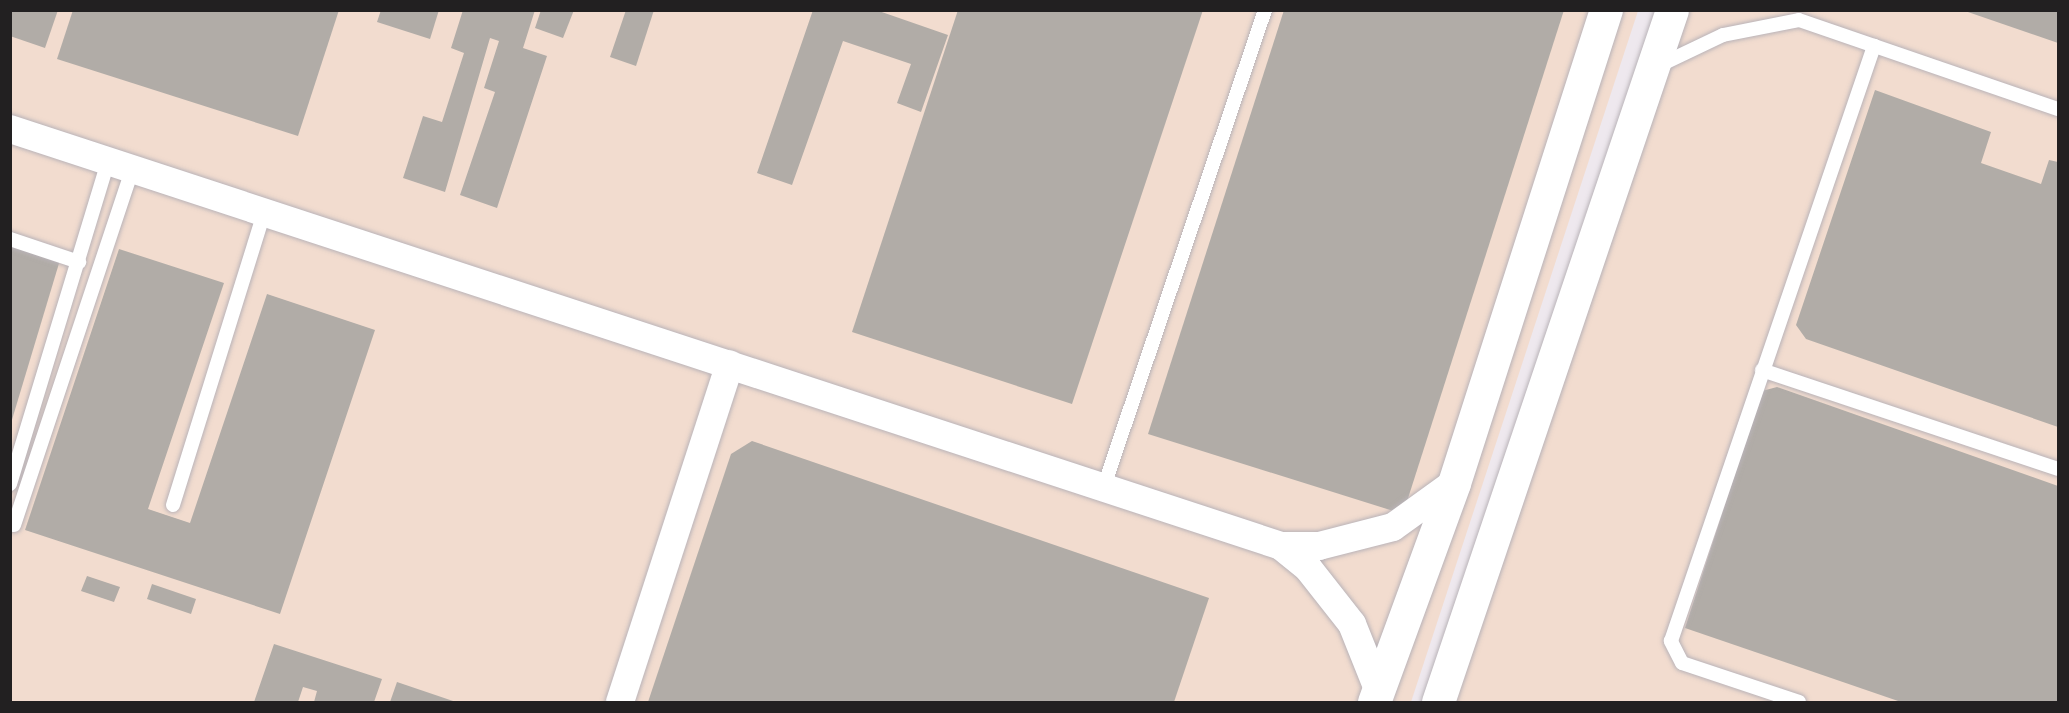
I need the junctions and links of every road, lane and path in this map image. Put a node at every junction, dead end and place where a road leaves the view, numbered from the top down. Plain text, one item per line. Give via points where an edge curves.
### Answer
1 (1265, 10) edge
2 (1606, 10) edge
3 (1672, 10) edge
4 (1794, 15) edge
5 (1874, 46) junction
6 (1653, 69) junction
7 (2058, 109) edge
8 (10, 129) edge
9 (121, 163) junction
10 (265, 210) junction
11 (10, 239) edge
12 (79, 262) junction
13 (730, 364) junction
14 (1762, 370) junction
15 (2058, 469) edge
16 (1454, 483) junction
17 (10, 484) edge
18 (1104, 486) junction
19 (173, 505) dead end
20 (14, 525) dead end
21 (1281, 546) junction
22 (1376, 696) edge
23 (620, 702) edge
24 (1438, 702) edge
25 (1799, 702) edge

1 - 18 lane
2 - 16 street
3 - 6 street
4 - 5 lane
4 - 6 lane via 1723,34
5 - 7 lane
5 - 14 lane
6 - 24 street
8 - 9 street
9 - 10 street
9 - 12 lane
9 - 20 lane
10 - 13 street
10 - 19 lane
11 - 12 lane
12 - 17 lane
13 - 18 street
13 - 23 street
14 - 15 lane
14 - 25 lane via 1671,641 1682,663
16 - 21 street via 1393,527 1319,546
16 - 22 street
18 - 21 street
21 - 22 street via 1308,568 1352,624

